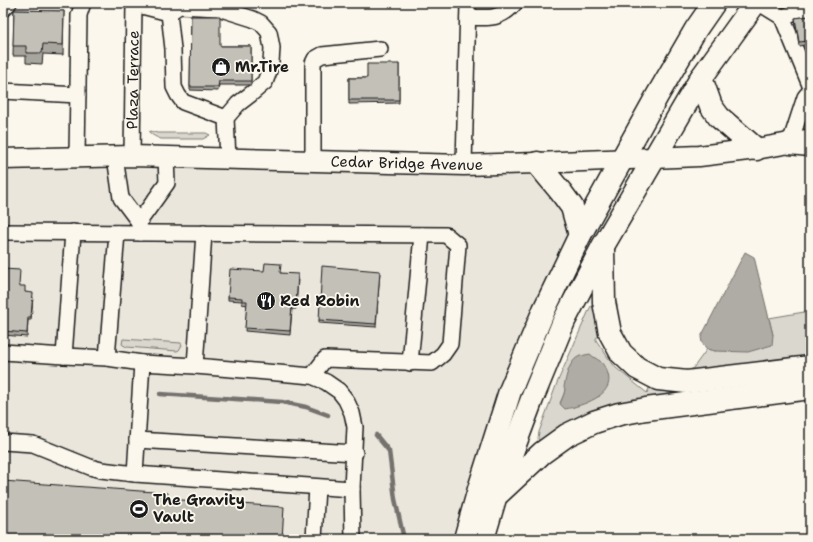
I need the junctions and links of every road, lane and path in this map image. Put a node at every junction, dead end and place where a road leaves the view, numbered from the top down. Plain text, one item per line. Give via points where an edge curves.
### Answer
1 (9, 3) edge
2 (83, 3) edge
3 (134, 3) edge
4 (515, 3) edge
5 (714, 3) edge
6 (755, 3) edge
7 (759, 3) edge
8 (809, 8) edge
9 (3, 9) edge
10 (468, 10) edge
11 (169, 13) junction
12 (782, 17) junction
13 (380, 49) dead end
14 (701, 78) junction
15 (810, 85) edge
16 (3, 91) edge
17 (810, 91) edge
18 (78, 95) junction
19 (226, 118) junction
20 (803, 143) edge
21 (756, 149) junction
22 (123, 156) junction
23 (77, 157) junction
24 (3, 158) edge
25 (166, 158) junction
26 (655, 158) junction
27 (228, 159) junction
28 (622, 159) junction
29 (313, 162) junction
30 (537, 163) junction
31 (464, 165) junction
32 (140, 227) junction
33 (3, 232) edge
34 (72, 232) junction
35 (117, 232) junction
36 (204, 233) junction
37 (422, 235) junction
38 (580, 235) junction
39 (603, 246) junction
40 (3, 352) edge
41 (64, 356) junction
42 (107, 358) junction
43 (410, 362) junction
44 (142, 363) junction
45 (195, 366) junction
46 (810, 367) edge
47 (312, 376) junction
48 (810, 388) edge
49 (137, 440) junction
50 (3, 442) edge
51 (355, 453) junction
52 (135, 474) junction
53 (317, 487) junction
54 (352, 489) junction
55 (496, 495) junction
56 (314, 539) edge
57 (353, 539) edge
58 (465, 539) edge
59 (483, 539) edge

1 - 9 street
2 - 18 street via 79,15
3 - 11 street
3 - 22 street, Plaza Terrace
4 - 10 street via 501,15 487,18
5 - 28 highway via 696,29
6 - 14 highway
7 - 12 street
8 - 12 street
10 - 31 street
11 - 19 street via 174,87 178,95 183,102
11 - 19 street via 179,6 218,8 253,19 269,32 271,62 265,82 238,104
12 - 15 street
13 - 29 street via 322,55 315,59
14 - 21 highway via 711,106 719,118
14 - 26 highway
16 - 18 street
17 - 20 street via 805,97
18 - 23 street
19 - 27 street
20 - 21 main road, Cedar Bridge Avenue
21 - 26 main road, Cedar Bridge Avenue
22 - 23 main road, Cedar Bridge Avenue
22 - 25 main road, Cedar Bridge Avenue
22 - 32 street, Plaza Terrace via 121,198
23 - 24 main road, Cedar Bridge Avenue
25 - 27 main road, Cedar Bridge Avenue
25 - 32 street via 167,183
26 - 28 main road, Cedar Bridge Avenue
26 - 39 highway
27 - 29 main road, Cedar Bridge Avenue
28 - 30 main road, Cedar Bridge Avenue
28 - 38 highway
29 - 31 main road, Cedar Bridge Avenue
30 - 31 main road, Cedar Bridge Avenue
30 - 38 highway via 572,207
32 - 35 street
32 - 36 street
33 - 34 street
34 - 35 street
34 - 41 street
35 - 42 street
36 - 37 street
36 - 45 street
37 - 43 street
37 - 43 street via 446,235 458,245 450,344 432,364
38 - 58 highway via 544,310 510,391
39 - 46 highway via 604,302 610,333 621,353 637,368 658,379 686,382
39 - 55 highway via 564,321
40 - 41 street
41 - 42 street
42 - 44 street
43 - 47 street via 325,359
44 - 45 street
44 - 49 street
45 - 47 street
47 - 51 street via 339,391 346,400 355,427
48 - 55 highway via 646,409 594,422 567,435 542,453
49 - 51 street
49 - 52 street
50 - 52 street via 32,444 90,467
51 - 54 street
52 - 53 street
53 - 54 street
53 - 56 street
54 - 57 street
55 - 59 highway

